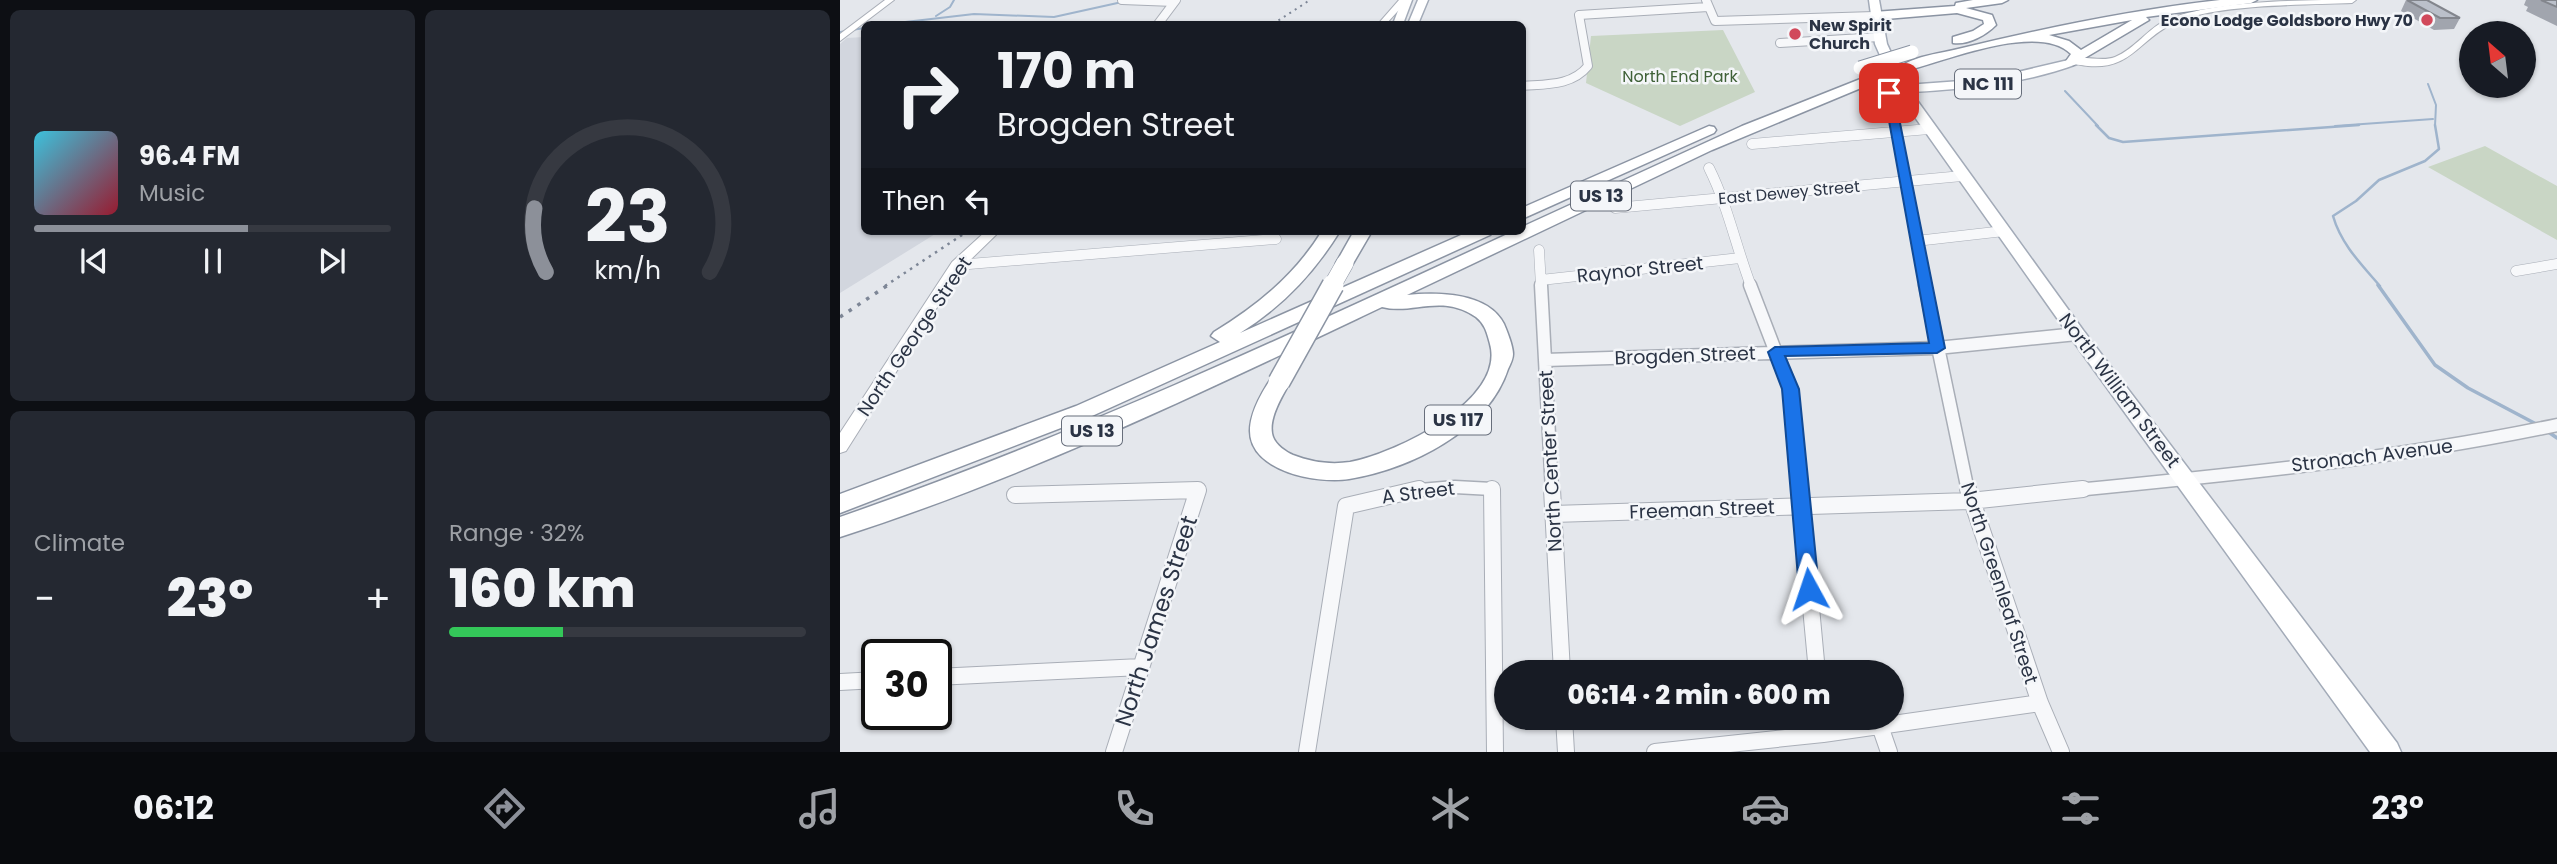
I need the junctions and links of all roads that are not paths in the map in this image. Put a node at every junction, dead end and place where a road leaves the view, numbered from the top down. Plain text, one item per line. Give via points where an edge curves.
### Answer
1 (890, 0) edge
2 (1122, 0) edge
3 (1406, 0) edge
4 (1423, 0) edge
5 (1863, 0) edge
6 (1874, 0) edge
7 (2002, 0) edge
8 (2173, 0) edge
9 (2251, 0) edge
10 (2352, 0) edge
11 (1175, 1) edge
12 (1707, 3) edge
13 (2217, 3) junction
14 (1874, 16) junction
15 (862, 21) edge
16 (1160, 21) edge
17 (1385, 21) edge
18 (1399, 21) edge
19 (1414, 21) edge
20 (861, 22) edge
21 (1879, 37) junction
22 (840, 38) edge
23 (1954, 41) junction
24 (1780, 43) dead end
25 (1987, 44) junction
26 (1910, 59) junction
27 (2073, 61) junction
28 (1864, 74) junction
29 (1526, 85) edge
30 (1901, 89) junction
31 (1928, 129) junction
32 (1896, 131) junction
33 (1752, 144) dead end
34 (1709, 168) dead end
35 (1962, 176) junction
36 (1906, 180) junction
37 (1724, 198) junction
38 (1615, 208) dead end
39 (1526, 212) edge
40 (2004, 231) junction
41 (1526, 232) edge
42 (990, 235) edge
43 (1328, 235) edge
44 (1361, 235) edge
45 (1475, 235) edge
46 (1519, 235) edge
47 (1276, 239) dead end
48 (1916, 241) junction
49 (1539, 250) dead end
50 (1740, 258) junction
51 (2557, 264) edge
52 (957, 265) junction
53 (2516, 271) dead end
54 (1541, 280) junction
55 (1337, 320) junction
56 (2077, 334) junction
57 (1937, 348) junction
58 (1775, 352) junction
59 (1545, 360) junction
60 (1084, 411) junction
61 (2557, 425) edge
62 (840, 447) edge
63 (2186, 479) junction
64 (1016, 495) dead end
65 (1970, 501) junction
66 (842, 503) edge
67 (1801, 506) junction
68 (1553, 514) junction
69 (840, 527) edge
70 (1561, 660) edge
71 (1816, 660) edge
72 (1141, 667) junction
73 (952, 676) edge
74 (861, 681) edge
75 (840, 682) edge
76 (2040, 703) junction
77 (1904, 723) edge
78 (1565, 730) edge
79 (1796, 730) edge
80 (1881, 730) edge
81 (1114, 752) edge
82 (1307, 752) edge
83 (1495, 752) edge
84 (1566, 752) edge
85 (1655, 752) edge
86 (1889, 752) edge
87 (2061, 752) edge
88 (2387, 752) edge

1 - 15 street
2 - 11 street
3 - 17 street
3 - 18 main road
4 - 19 main road
5 - 14 main road, North William Street via 1865,12
6 - 14 main road, North William Street
7 - 14 highway
8 - 23 highway, US 13
9 - 13 highway, US 13
10 - 27 street via 2186,17 2156,28 2116,60
11 - 16 street
12 - 14 street via 1715,21
12 - 29 street via 1579,15 1588,66 1582,75 1564,82
13 - 25 highway, US 13 via 2091,21
13 - 27 highway, NC 111 via 2130,24
14 - 21 main road, North William Street
14 - 23 highway via 1957,9 1988,18 1986,29
20 - 22 street
21 - 24 street
21 - 30 main road, North William Street
23 - 26 highway, US 13
25 - 26 highway, US 13
25 - 27 highway via 2029,38 2056,40 2076,51
26 - 28 highway, US 13
27 - 30 main road, NC 111 via 2009,81
28 - 39 highway, US 13 via 1753,111
28 - 41 highway, US 13
30 - 31 main road, North William Street
30 - 32 street, North Greenleaf Street via 1889,93
31 - 32 street
31 - 35 main road, North William Street
32 - 33 street
32 - 36 street, North Greenleaf Street
34 - 37 street
35 - 36 street, East Dewey Street
35 - 40 main road, North William Street
36 - 37 street, East Dewey Street
36 - 48 street, North Greenleaf Street
37 - 38 street, East Dewey Street
37 - 50 street
40 - 48 street
40 - 56 main road, North William Street
42 - 52 street, North George Street
43 - 60 highway via 1292,285 1244,323
44 - 55 highway, US 117, bridge via 1279,382 1263,421 1262,438 1270,451 1303,469 1332,473 1385,463 1432,440 1473,407 1500,368 1503,343 1498,331 1492,321 1464,304 1424,299 1391,302
45 - 60 highway, US 13
46 - 55 highway, US 13
47 - 52 street
48 - 57 street, North Greenleaf Street
49 - 54 street, North Center Street
50 - 54 street, Raynor Street
50 - 58 street
51 - 53 street
52 - 62 street, North George Street
54 - 59 street, North Center Street
55 - 69 highway, US 13 via 1042,452
56 - 57 street, Brogden Street
56 - 63 main road, North William Street
57 - 58 street, Brogden Street
57 - 65 street, North Greenleaf Street
58 - 59 street, Brogden Street
58 - 67 street via 1790,389
59 - 68 street, North Center Street
60 - 66 highway, US 13
61 - 63 street, Stronach Avenue via 2476,442
63 - 65 street, Freeman Street
63 - 88 main road, North William Street
64 - 72 street, North James Street via 1198,491
65 - 67 street, Freeman Street
65 - 76 street, North Greenleaf Street
67 - 68 street, Freeman Street
67 - 71 street
68 - 70 street, North Center Street
72 - 73 street
72 - 81 street, North James Street
74 - 75 street
76 - 77 street
76 - 87 street, North Greenleaf Street
78 - 84 street
79 - 85 street
80 - 86 street
82 - 83 street, A Street via 1346,506 1423,488 1471,486 1492,489

